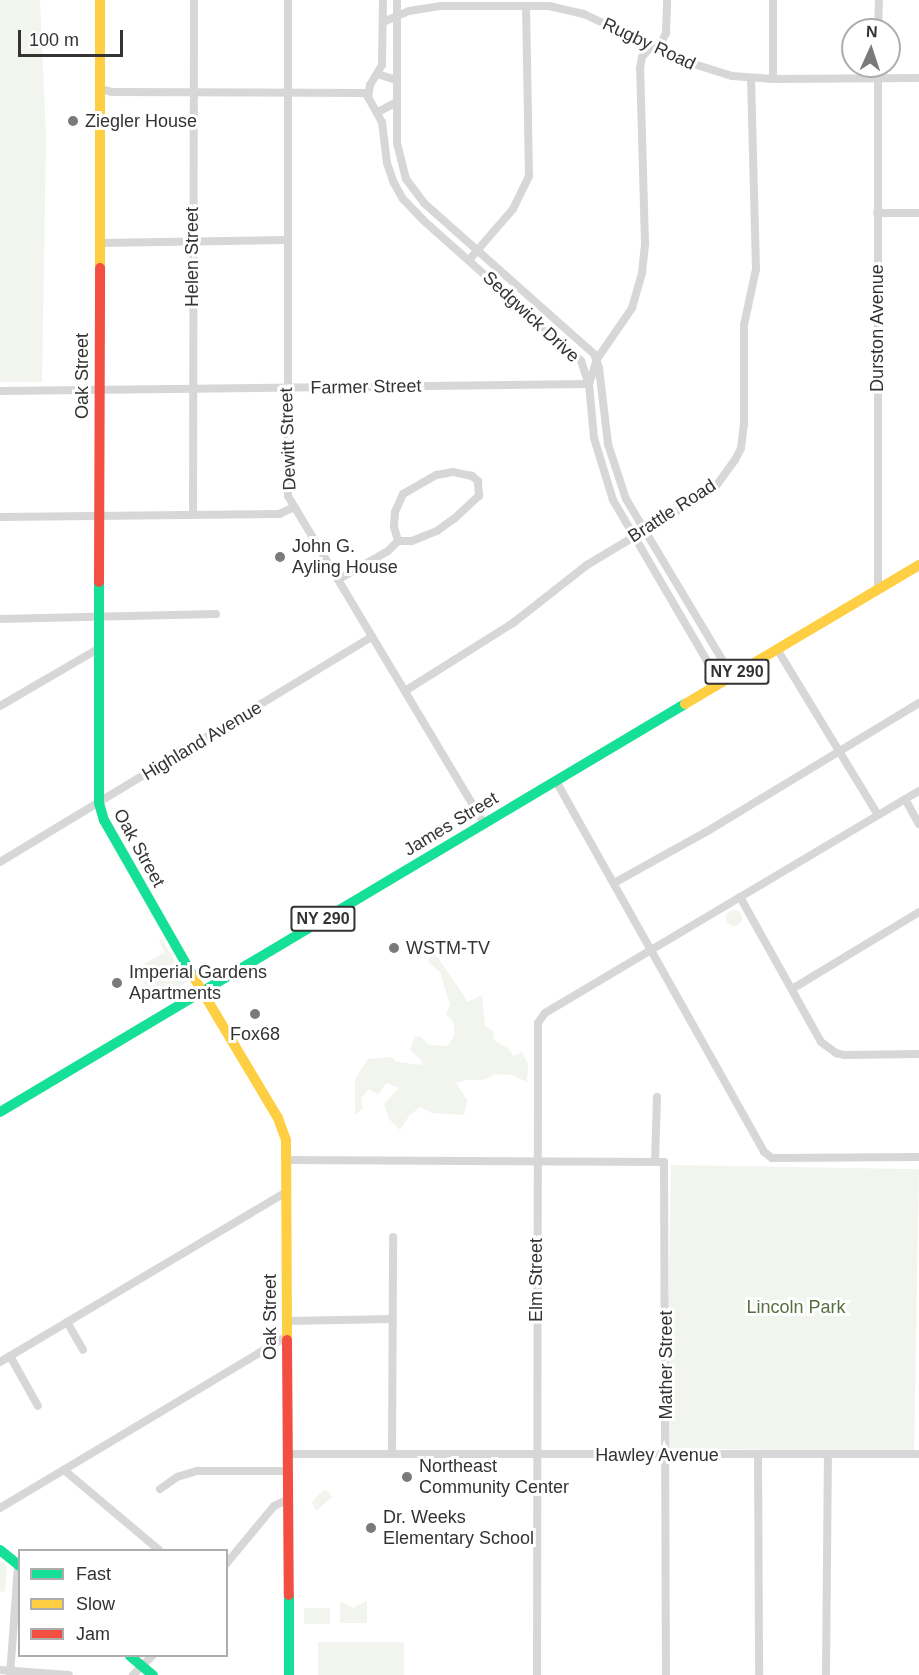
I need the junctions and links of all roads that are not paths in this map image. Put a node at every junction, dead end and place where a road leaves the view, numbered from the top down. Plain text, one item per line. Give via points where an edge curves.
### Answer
1 (100, 0) edge
2 (194, 0) edge
3 (288, 0) edge
4 (383, 0) edge
5 (397, 0) edge
6 (667, 0) edge
7 (773, 0) edge
8 (879, 0) edge
9 (526, 6) junction
10 (397, 18) junction
11 (878, 18) edge
12 (383, 22) junction
13 (652, 46) junction
14 (377, 74) junction
15 (751, 78) junction
16 (878, 78) joint
17 (901, 78) edge
18 (919, 78) edge
19 (773, 79) junction
20 (397, 80) junction
21 (100, 89) junction
22 (193, 92) junction
23 (287, 93) junction
24 (368, 93) junction
25 (397, 102) junction
26 (378, 112) junction
27 (877, 213) junction
28 (919, 213) edge
29 (287, 240) junction
30 (192, 241) junction
31 (99, 243) junction
32 (477, 250) junction
33 (469, 260) junction
34 (597, 359) junction
35 (589, 384) junction
36 (286, 388) junction
37 (98, 390) junction
38 (192, 390) junction
39 (0, 391) edge
40 (613, 462) junction
41 (601, 468) junction
42 (294, 507) junction
43 (193, 515) junction
44 (98, 516) junction
45 (0, 517) edge
46 (644, 530) junction
47 (633, 537) junction
48 (398, 541) junction
49 (919, 565) edge
50 (672, 576) junction
51 (339, 579) junction
52 (660, 583) junction
53 (878, 589) junction
54 (216, 614) dead end
55 (98, 617) junction
56 (0, 619) edge
57 (699, 621) junction
58 (688, 629) junction
59 (372, 637) junction
60 (98, 649) junction
61 (777, 649) junction
62 (732, 676) junction
63 (720, 683) junction
64 (405, 691) junction
65 (919, 703) edge
66 (0, 706) edge
67 (839, 751) junction
68 (556, 781) junction
69 (919, 791) edge
70 (905, 799) junction
71 (99, 803) junction
72 (878, 815) junction
73 (484, 824) junction
74 (919, 824) edge
75 (0, 862) edge
76 (614, 883) junction
77 (740, 897) junction
78 (919, 912) edge
79 (652, 949) junction
80 (792, 989) junction
81 (203, 991) junction
82 (919, 1054) edge
83 (657, 1097) dead end
84 (0, 1112) edge
85 (919, 1157) edge
86 (286, 1160) junction
87 (536, 1160) junction
88 (660, 1161) junction
89 (286, 1192) junction
90 (393, 1237) dead end
91 (393, 1319) junction
92 (286, 1321) junction
93 (67, 1322) junction
94 (286, 1337) junction
95 (83, 1350) dead end
96 (10, 1356) junction
97 (0, 1362) edge
98 (38, 1406) dead end
99 (537, 1453) junction
100 (287, 1454) junction
101 (393, 1454) junction
102 (666, 1455) junction
103 (758, 1455) junction
104 (828, 1455) junction
105 (919, 1455) edge
106 (64, 1470) junction
107 (287, 1471) junction
108 (160, 1489) dead end
109 (287, 1500) junction
110 (0, 1508) edge
111 (157, 1549) edge
112 (0, 1550) edge
113 (228, 1562) edge
114 (18, 1564) edge
115 (18, 1577) edge
116 (131, 1657) edge
117 (151, 1657) edge
118 (143, 1666) junction
119 (0, 1670) edge
120 (10, 1673) edge
121 (69, 1675) edge
122 (133, 1675) edge
123 (153, 1675) edge
124 (289, 1675) edge
125 (537, 1675) edge
126 (666, 1675) edge
127 (759, 1675) edge
128 (826, 1675) edge

1 - 21 street, Oak Street
2 - 22 street, Helen Street
3 - 23 street, Dewitt Street
4 - 12 street
5 - 10 street, Sedgwick Drive
6 - 13 street via 666,33 662,41
7 - 19 street
8 - 11 street
9 - 10 street, Rugby Road via 440,6 409,11
9 - 13 street, Rugby Road via 563,8 584,14
9 - 32 street via 529,176 513,209
10 - 12 street, Rugby Road
10 - 20 street, Sedgwick Drive
12 - 14 street via 383,52
13 - 15 street, Rugby Road via 714,73
13 - 34 street via 642,57 639,69 645,243 642,273 632,308
14 - 20 street
14 - 24 street
15 - 19 street, Rugby Road
15 - 46 street, Brattle Road via 756,269 744,325 741,448 716,486
16 - 19 street, Rugby Road
16 - 27 street, Durston Avenue
17 - 18 street, Rugby Road
20 - 25 street, Sedgwick Drive
21 - 22 street
21 - 31 street, Oak Street
22 - 23 street
22 - 30 street, Helen Street
23 - 24 street
23 - 29 street, Dewitt Street
24 - 26 street, Sedgwick Drive
25 - 26 street
25 - 32 street, Sedgwick Drive via 397,143 406,179 424,203
26 - 33 street, Sedgwick Drive via 387,163 404,199
27 - 28 street
27 - 53 street, Durston Avenue
29 - 30 street
29 - 36 street, Dewitt Street
30 - 31 street
30 - 38 street, Helen Street
31 - 37 street, Oak Street
32 - 33 street
32 - 34 street, Sedgwick Drive
33 - 35 street, Sedgwick Drive via 581,361
34 - 35 street
34 - 40 street, Sedgwick Drive
35 - 36 street, Farmer Street
35 - 41 street, Sedgwick Drive
36 - 38 street, Farmer Street
36 - 42 street, Dewitt Street via 286,477
37 - 38 street, Farmer Street
37 - 39 street, Farmer Street
37 - 44 street, Oak Street
38 - 43 street, Helen Street
40 - 41 street
40 - 46 street, Sedgwick Drive via 626,499
41 - 47 street, Sedgwick Drive
42 - 43 street via 279,514
42 - 51 street, Dewitt Street
43 - 44 street
44 - 45 street
44 - 55 street, Oak Street
46 - 47 street, Brattle Road
46 - 50 street, Sedgwick Drive
47 - 52 street, Sedgwick Drive
47 - 64 street, Brattle Road via 587,565 513,623
48 - 48 street via 412,542 455,518 479,496 478,482 472,476 453,472 436,475 403,494 395,512
48 - 51 street
49 - 53 street, James Street / NY 290
50 - 52 street
50 - 57 street, Sedgwick Drive
51 - 59 street, Dewitt Street
52 - 58 street, Sedgwick Drive
53 - 61 street, James Street / NY 290
54 - 55 street
55 - 56 street
55 - 60 street, Oak Street
57 - 58 street
57 - 62 street, Sedgwick Drive
58 - 63 street, Sedgwick Drive
59 - 64 street, Dewitt Street
59 - 71 street, Highland Avenue
60 - 66 street
60 - 71 street, Oak Street
61 - 62 street, James Street / NY 290
61 - 67 street
62 - 63 street, James Street / NY 290
63 - 68 street, James Street / NY 290
64 - 73 street, Dewitt Street
65 - 67 street
67 - 72 street
67 - 76 street
68 - 73 street, James Street / NY 290
68 - 76 street
69 - 70 street
70 - 72 street
70 - 74 street
71 - 75 street, Highland Avenue
71 - 81 street, Oak Street via 104,820
72 - 77 street
73 - 81 street, James Street / NY 290
76 - 79 street
77 - 79 street
77 - 80 street
78 - 80 street
79 - 85 street via 764,1152 772,1158
79 - 87 street, Elm Street via 541,1017 536,1032
80 - 82 street via 821,1042 836,1053
81 - 84 street, James Street / NY 290
81 - 86 street, Oak Street via 279,1118 286,1140
83 - 88 street, Mather Street
86 - 87 street
86 - 89 street, Oak Street
87 - 88 street
87 - 99 street, Elm Street
88 - 102 street, Mather Street
89 - 92 street, Oak Street
89 - 93 street
90 - 91 street
91 - 92 street
91 - 101 street
92 - 94 street, Oak Street
93 - 95 street
93 - 96 street
94 - 100 street, Oak Street
94 - 106 street
96 - 97 street
96 - 98 street
99 - 101 street, Hawley Avenue
99 - 102 street, Hawley Avenue
99 - 125 street, Elm Street
100 - 101 street, Hawley Avenue
100 - 107 street, Oak Street
102 - 103 street, Hawley Avenue
102 - 126 street, Mather Street
103 - 104 street, Hawley Avenue
103 - 127 street
104 - 105 street, Hawley Avenue
104 - 128 street
106 - 110 street
106 - 111 street
107 - 108 street via 197,1471
107 - 109 street, Oak Street
109 - 113 street via 274,1506
109 - 124 street, Oak Street
112 - 114 street
115 - 120 street
116 - 118 street
117 - 118 street
118 - 122 street
118 - 123 street
119 - 120 street
120 - 121 street

